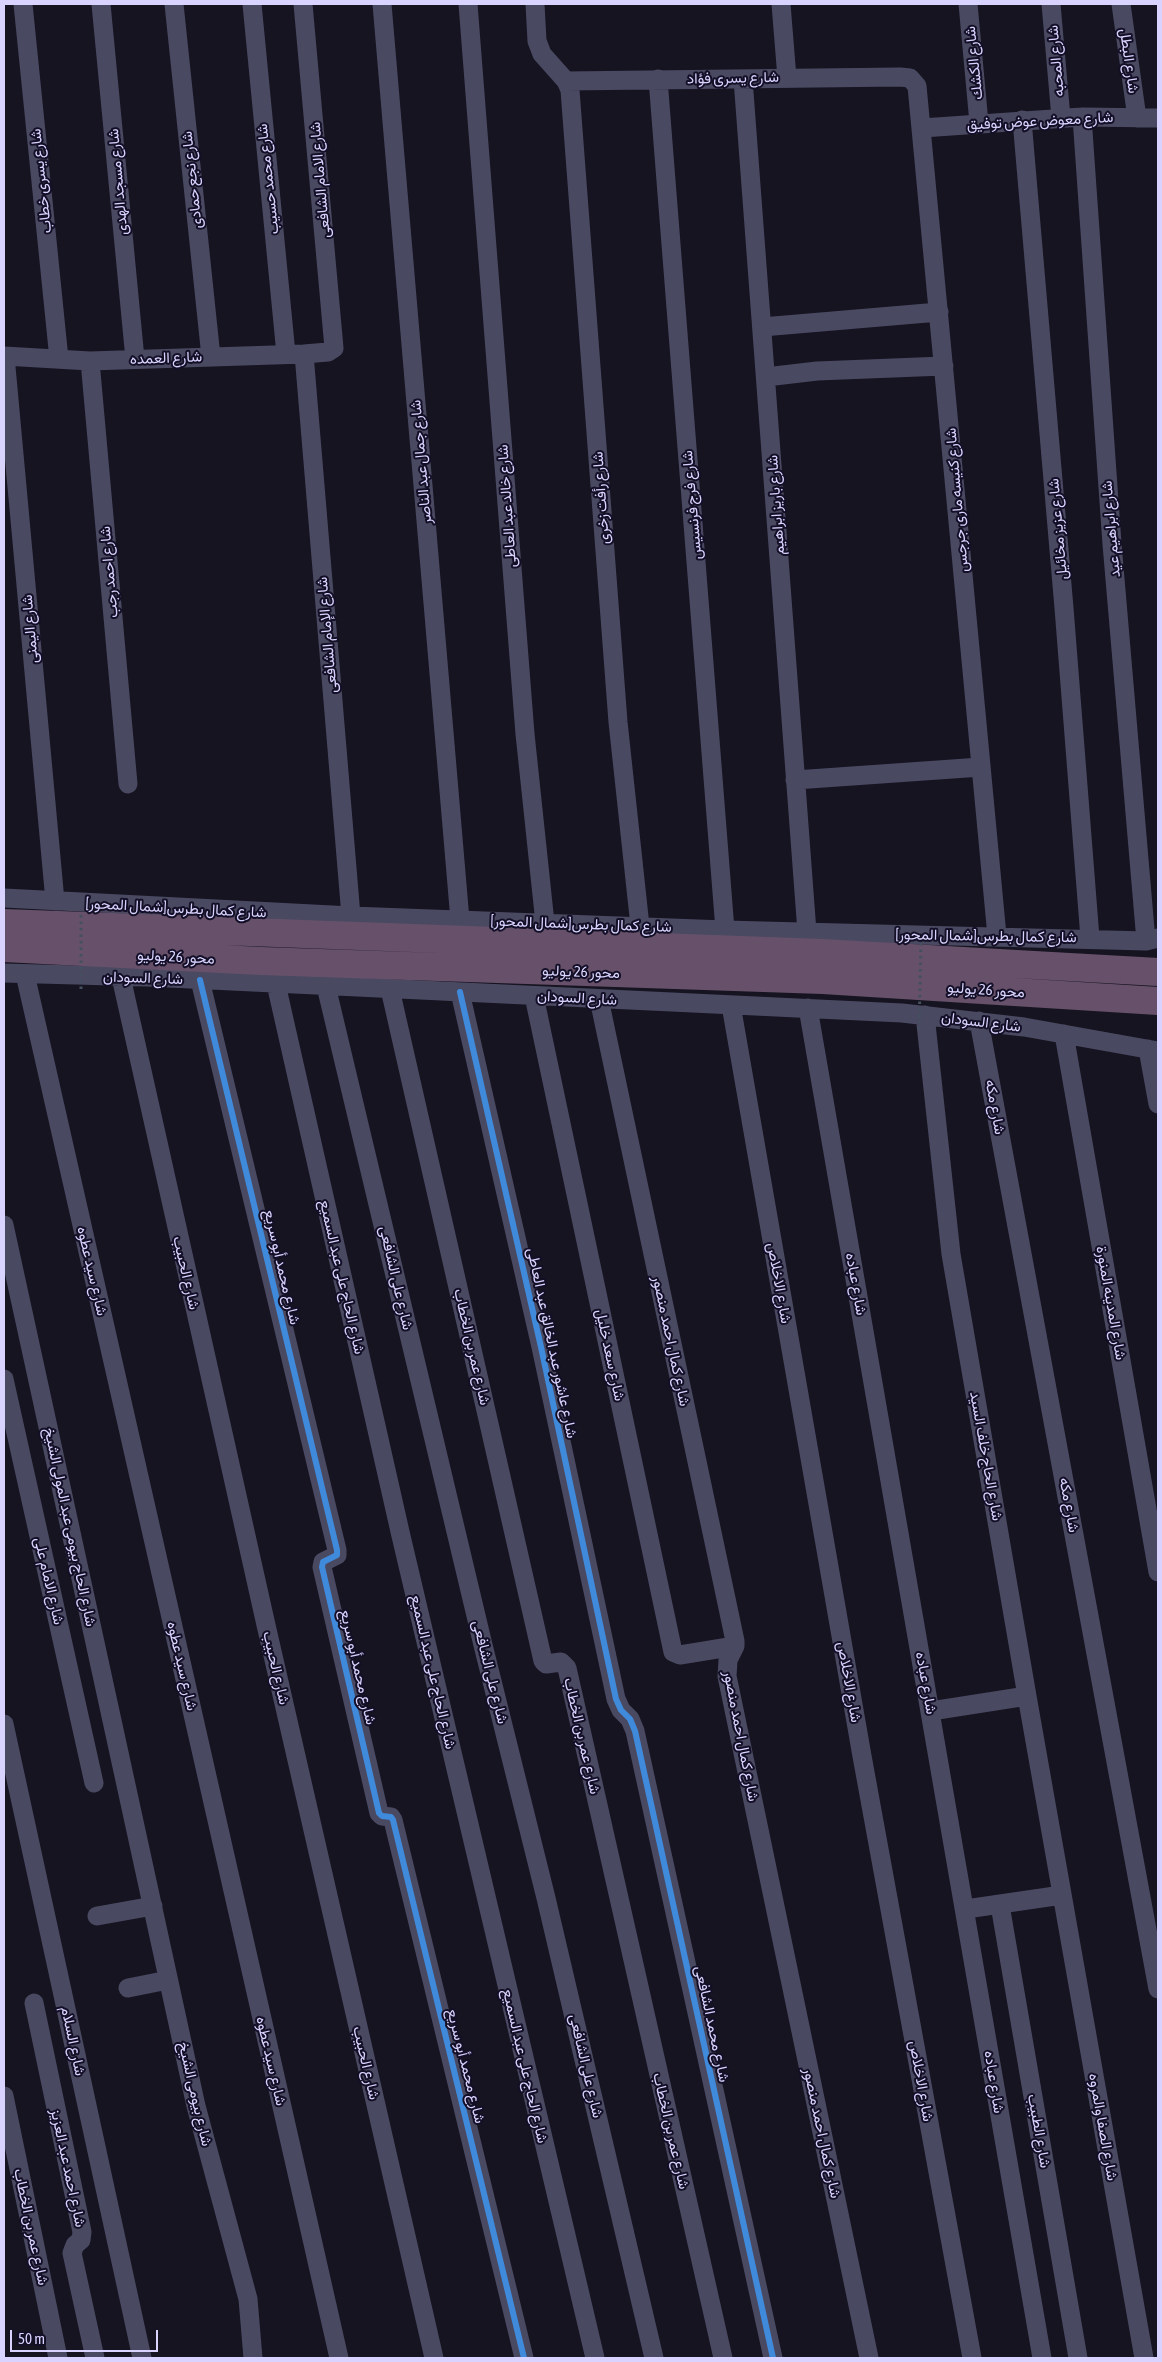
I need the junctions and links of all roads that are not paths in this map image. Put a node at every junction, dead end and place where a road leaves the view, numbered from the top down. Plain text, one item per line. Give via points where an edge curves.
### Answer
1 (23, 4) edge
2 (101, 4) edge
3 (174, 4) edge
4 (252, 4) edge
5 (303, 4) edge
6 (382, 4) edge
7 (468, 4) edge
8 (535, 4) edge
9 (781, 4) edge
10 (968, 4) edge
11 (1051, 4) edge
12 (1122, 4) edge
13 (900, 76) joint
14 (563, 77) junction
15 (743, 78) junction
16 (787, 78) junction
17 (658, 79) junction
18 (1082, 116) junction
19 (1061, 118) junction
20 (1137, 118) junction
21 (1158, 118) edge
22 (1022, 120) junction
23 (979, 123) junction
24 (922, 128) junction
25 (939, 312) junction
26 (762, 327) junction
27 (328, 352) joint
28 (295, 354) junction
29 (4, 356) edge
30 (211, 357) junction
31 (59, 359) junction
32 (135, 359) junction
33 (90, 361) junction
34 (944, 366) junction
35 (766, 377) junction
36 (981, 767) junction
37 (795, 780) junction
38 (128, 784) dead end
39 (4, 898) edge
40 (55, 901) junction
41 (351, 916) junction
42 (460, 920) junction
43 (4, 923) edge
44 (545, 923) junction
45 (640, 926) junction
46 (726, 930) junction
47 (807, 932) junction
48 (997, 936) junction
49 (1090, 938) junction
50 (1152, 939) edge
51 (4, 948) edge
52 (1158, 972) edge
53 (4, 973) edge
54 (25, 974) junction
55 (121, 977) junction
56 (200, 980) junction
57 (276, 984) junction
58 (326, 986) junction
59 (390, 989) junction
60 (460, 992) junction
61 (534, 996) junction
62 (599, 999) junction
63 (1120, 999) junction
64 (1158, 1001) edge
65 (731, 1005) junction
66 (808, 1008) junction
67 (1158, 1016) edge
68 (979, 1021) junction
69 (922, 1022) junction
70 (1064, 1034) junction
71 (1153, 1050) edge
72 (1158, 1104) edge
73 (4, 1225) edge
74 (4, 1379) edge
75 (1158, 1572) edge
76 (735, 1646) junction
77 (1027, 1696) junction
78 (616, 1699) joint
79 (931, 1711) junction
80 (4, 1724) edge
81 (94, 1783) dead end
82 (136, 1829) joint
83 (1062, 1895) junction
84 (1000, 1904) junction
85 (152, 1906) junction
86 (966, 1909) junction
87 (97, 1916) dead end
88 (168, 1980) junction
89 (128, 1988) dead end
90 (1158, 1989) edge
91 (34, 2003) dead end
92 (4, 2096) edge
93 (58, 2358) edge
94 (95, 2358) edge
95 (142, 2358) edge
96 (253, 2358) edge
97 (339, 2358) edge
98 (434, 2358) edge
99 (524, 2358) edge
100 (595, 2358) edge
101 (654, 2358) edge
102 (723, 2358) edge
103 (772, 2358) edge
104 (869, 2358) edge
105 (972, 2358) edge
106 (1042, 2358) edge
107 (1078, 2358) edge
108 (1144, 2358) edge

1 - 31 street, شارع يسرى خطاب
2 - 32 street, شارع مسجد الهدى
3 - 30 street, شارع نجع حمادى
4 - 28 street, شارع محمد حسيب
5 - 27 street, شارع الامام الشافعى via 336,344
6 - 42 street, شارع جمال عبد الناصر
7 - 44 street, شارع خالد عبد العاطى via 525,734
8 - 14 street via 542,54
9 - 16 street
10 - 23 street, شارع الكشك
11 - 19 street, شارع المحبه
12 - 20 street, شارع البطل
13 - 16 street, شارع يسرى فؤاد
13 - 24 street, شارع كنيسه مارى جرجس via 910,78 917,86
14 - 17 street, شارع يسرى فؤاد
14 - 45 street, شارع رأفت زخرى via 570,90 618,722
15 - 16 street, شارع يسرى فؤاد
15 - 17 street, شارع يسرى فؤاد
15 - 26 street, شارع باريز ابراهيم
17 - 46 street, شارع فرج فرنسيس
18 - 19 street, شارع معوض عوض توفيق
18 - 20 street, شارع معوض عوض توفيق
18 - 50 street, شارع ابراهيم عيد via 1112,544
19 - 22 street, شارع معوض عوض توفيق
20 - 21 street, شارع معوض عوض توفيق
22 - 23 street, شارع معوض عوض توفيق
22 - 49 street, شارع عزيز مخائيل
23 - 24 street, شارع معوض عوض توفيق
24 - 25 street, شارع كنيسه مارى جرجس
25 - 26 street
25 - 34 street, شارع كنيسه مارى جرجس
26 - 35 street, شارع باريز ابراهيم
27 - 28 street, شارع العمده
28 - 30 street, شارع العمده
28 - 41 street, شارع الإمام الشافعى
29 - 31 street, شارع العمده
29 - 40 street, شارع اليمنى
30 - 32 street, شارع العمده
31 - 33 street, شارع العمده
32 - 33 street, شارع العمده
33 - 38 street, شارع احمد رجب
34 - 35 street via 818,371
34 - 36 street, شارع كنيسه مارى جرجس
35 - 37 street, شارع باريز ابراهيم
36 - 37 street
36 - 48 street, شارع كنيسه مارى جرجس
37 - 47 street, شارع باريز ابراهيم
39 - 40 street, شارع كمال بطرس[شمال المحور]
40 - 41 street, شارع كمال بطرس[شمال المحور]
41 - 42 street, شارع كمال بطرس[شمال المحور]
42 - 44 street, شارع كمال بطرس[شمال المحور]
43 - 52 highway, محور 26 يوليو via 822,953
44 - 45 street, شارع كمال بطرس[شمال المحور]
45 - 46 street, شارع كمال بطرس[شمال المحور]
46 - 47 street, شارع كمال بطرس[شمال المحور]
47 - 48 street, شارع كمال بطرس[شمال المحور]
48 - 49 street, شارع كمال بطرس[شمال المحور]
49 - 50 street, شارع كمال بطرس[شمال المحور]
51 - 63 highway, محور 26 يوليو via 260,961 824,980
53 - 54 street, شارع السودان
54 - 55 street, شارع السودان
54 - 97 street, شارع سيد عطوه
55 - 56 street, شارع السودان
55 - 98 street, شارع الحبيب
56 - 57 street, شارع السودان
56 - 99 street, شارع محمد أبو سريع via 337,1550 337,1555 323,1562 322,1567 379,1813 393,1820
57 - 58 street, شارع السودان
57 - 100 street, شارع الحاج على عبد السميع via 400,1536
58 - 59 street, شارع السودان
58 - 101 street, شارع على الشافعى
59 - 60 street, شارع السودان
59 - 102 street, شارع عمر بن الخطاب via 543,1661 546,1664 561,1662 567,1668
60 - 61 street, شارع السودان
60 - 78 street, شارع عاشور عبد الخالق عبد العاطى
61 - 62 street, شارع السودان
61 - 76 street, شارع سعد خليل via 673,1652 680,1655
62 - 65 street, شارع السودان
62 - 76 street, شارع كمال احمد منصور
63 - 64 highway, محور 26 يوليو
63 - 67 highway
65 - 66 street, شارع السودان
65 - 105 street, شارع الاخلاص via 862,1756
66 - 69 street, شارع السودان
66 - 79 street, شارع عباده
68 - 69 street, شارع السودان
68 - 70 street, شارع السودان
68 - 90 street, شارع مكه
69 - 77 street, شارع الحاج خلف السيد via 952,1254
70 - 71 street, شارع السودان
70 - 75 street, شارع المدينه المنورة
71 - 72 street
73 - 82 street, شارع الحاج بيومى عبد المولى الشيخ
74 - 81 street, شارع الامام على
76 - 104 street, شارع كمال احمد منصور via 728,1660 727,1676
77 - 79 street
77 - 83 street, شارع الحاج خلف السيد
78 - 103 street, شارع محمد الشافعى via 635,1731
79 - 86 street, شارع عباده
80 - 95 street, شارع السلام
82 - 85 street, شارع بيومى الشيخ
83 - 84 street
83 - 108 street, شارع الصفا والمروه
84 - 86 street
84 - 107 street, شارع الطبيب
85 - 87 street
85 - 88 street, شارع بيومى الشيخ
86 - 106 street, شارع عباده
88 - 89 street
88 - 96 street, شارع بيومى الشيخ via 196,2106 248,2299
91 - 94 street, شارع احمد عبد العزيز via 82,2232 72,2253
92 - 93 street, شارع عمر بن الخطاب

